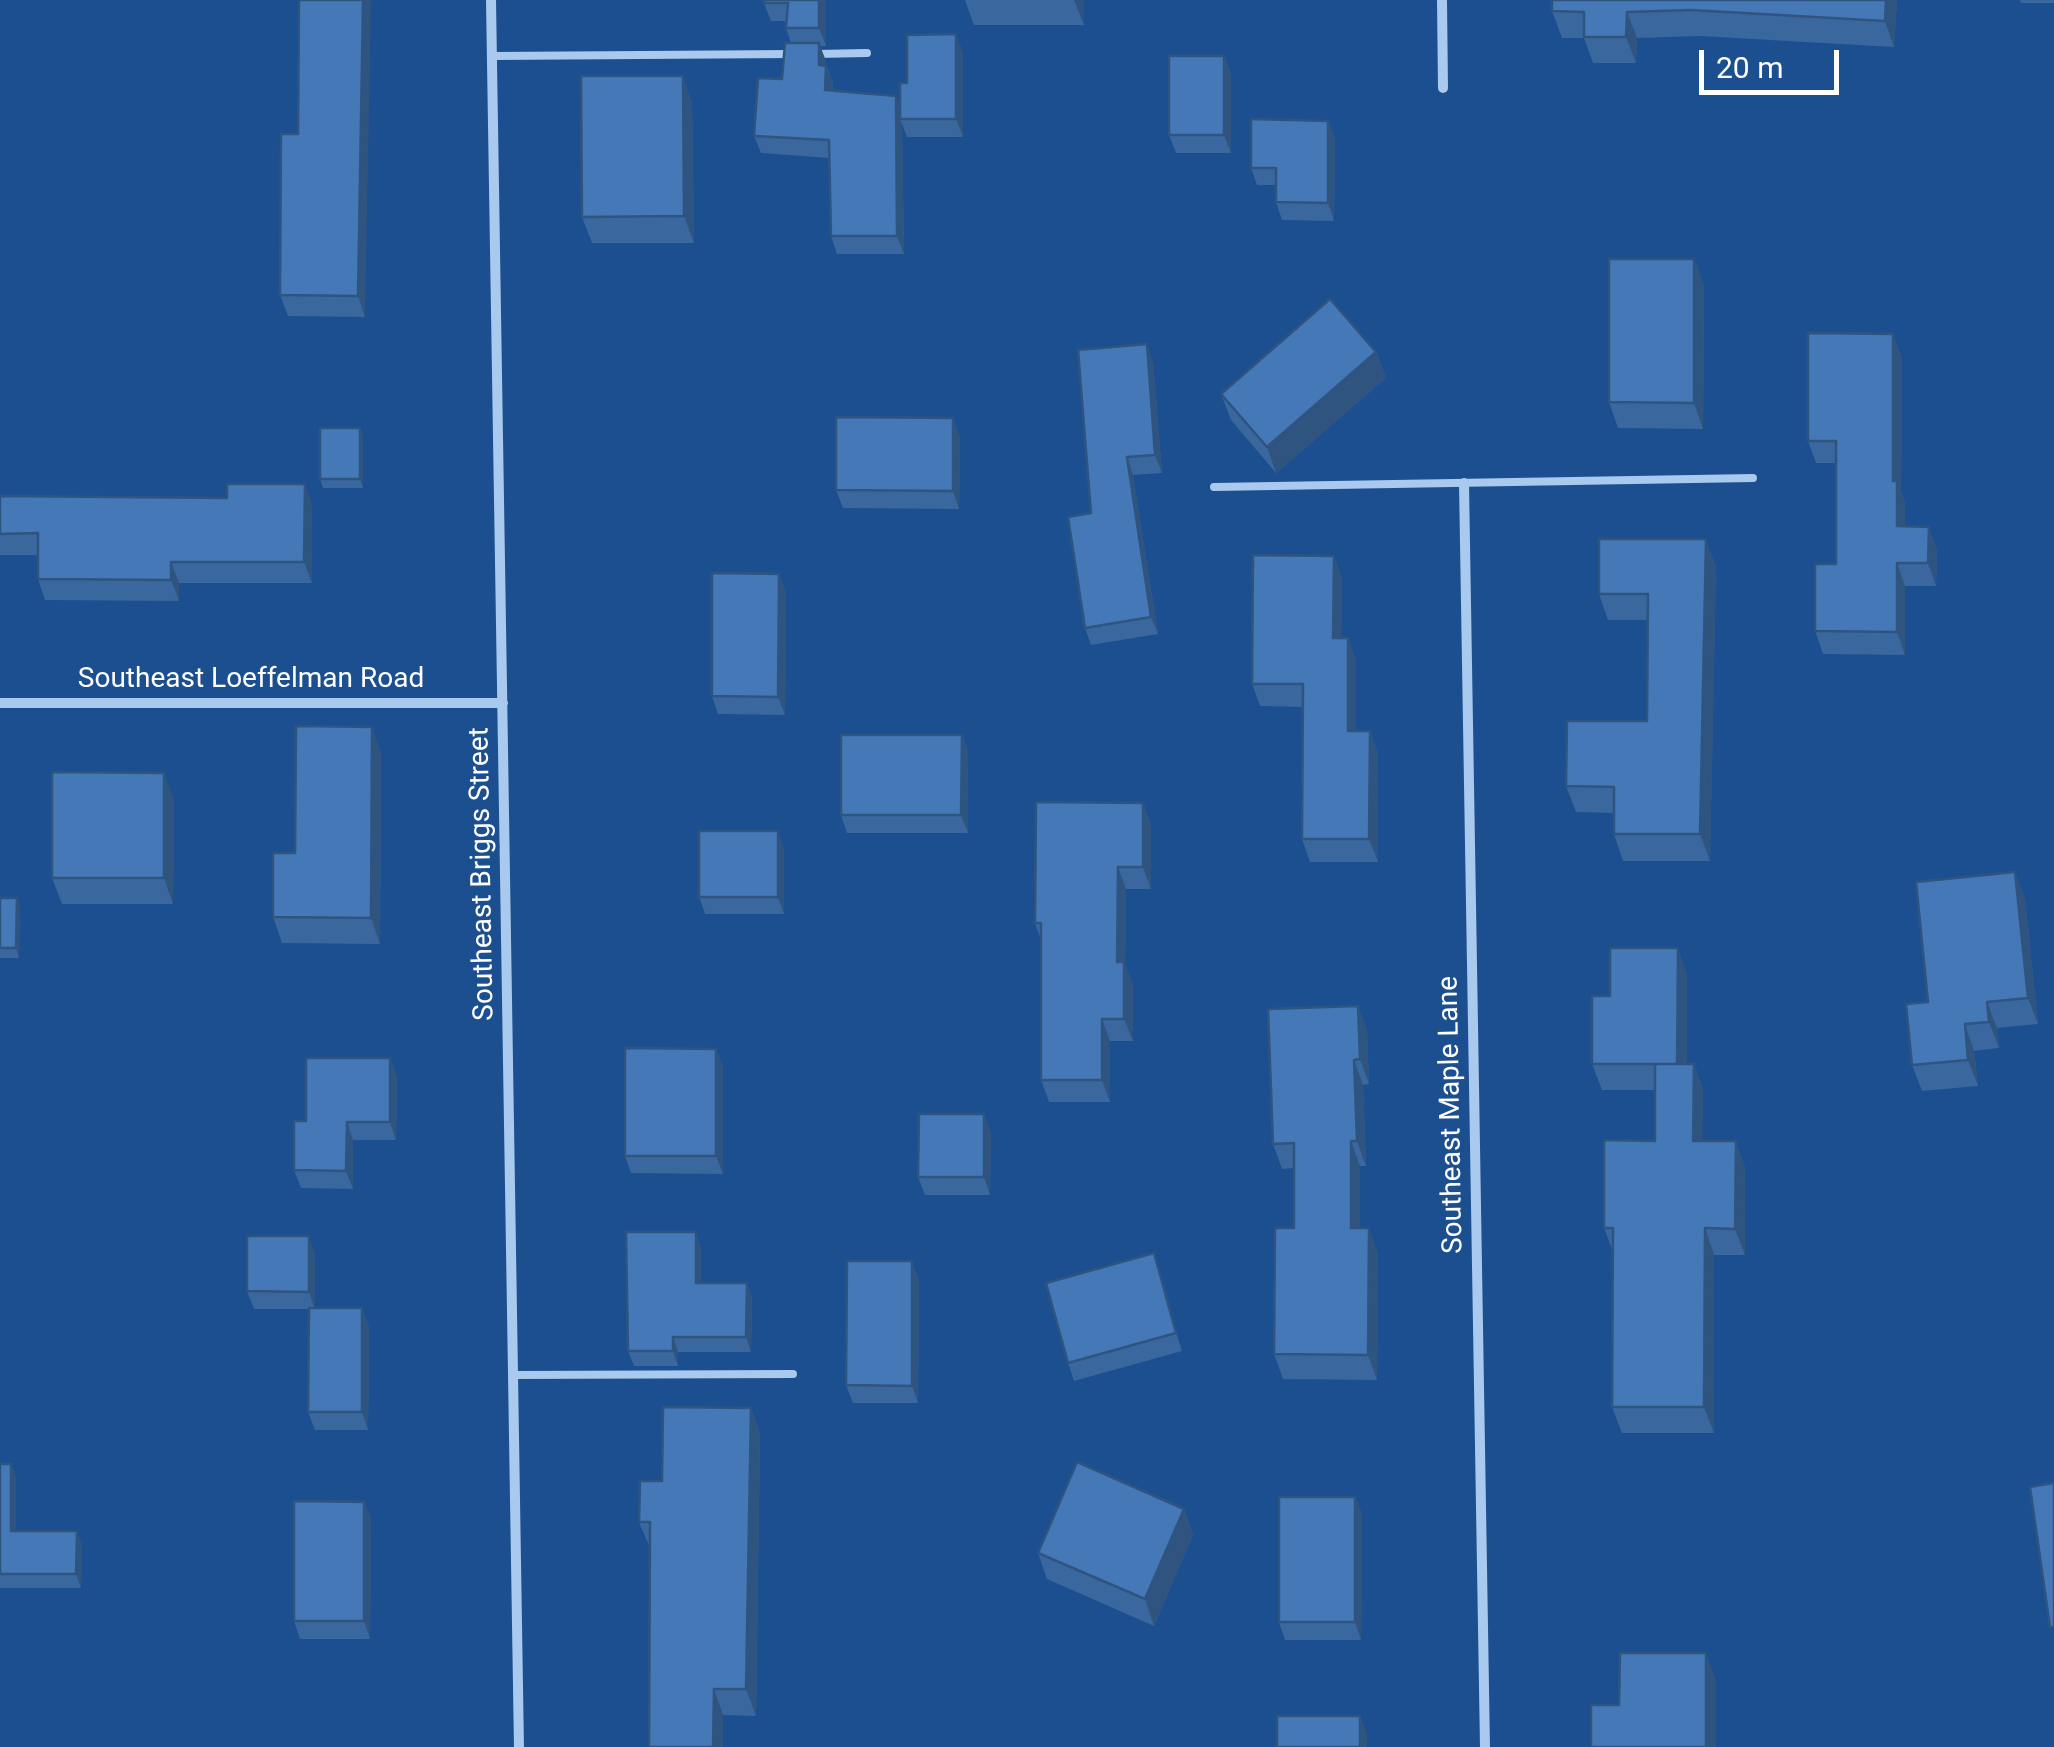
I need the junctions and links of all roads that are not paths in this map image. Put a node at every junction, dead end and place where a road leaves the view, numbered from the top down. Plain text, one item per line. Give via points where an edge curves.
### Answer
1 (491, 0) edge
2 (1442, 0) edge
3 (866, 53) dead end
4 (492, 56) junction
5 (1443, 88) dead end
6 (1753, 478) dead end
7 (1464, 483) junction
8 (1214, 488) dead end
9 (0, 702) edge
10 (503, 702) junction
11 (793, 1374) dead end
12 (514, 1375) junction
13 (519, 1747) edge
14 (1485, 1747) edge

1 - 4 street, Southeast Briggs Street
2 - 5 street
3 - 4 lane
4 - 10 street, Southeast Briggs Street
6 - 7 lane
7 - 8 lane
7 - 14 street, Southeast Maple Lane
9 - 10 street, Southeast Loeffelman Road
10 - 12 street, Southeast Briggs Street
11 - 12 lane
12 - 13 street, Southeast Briggs Street

